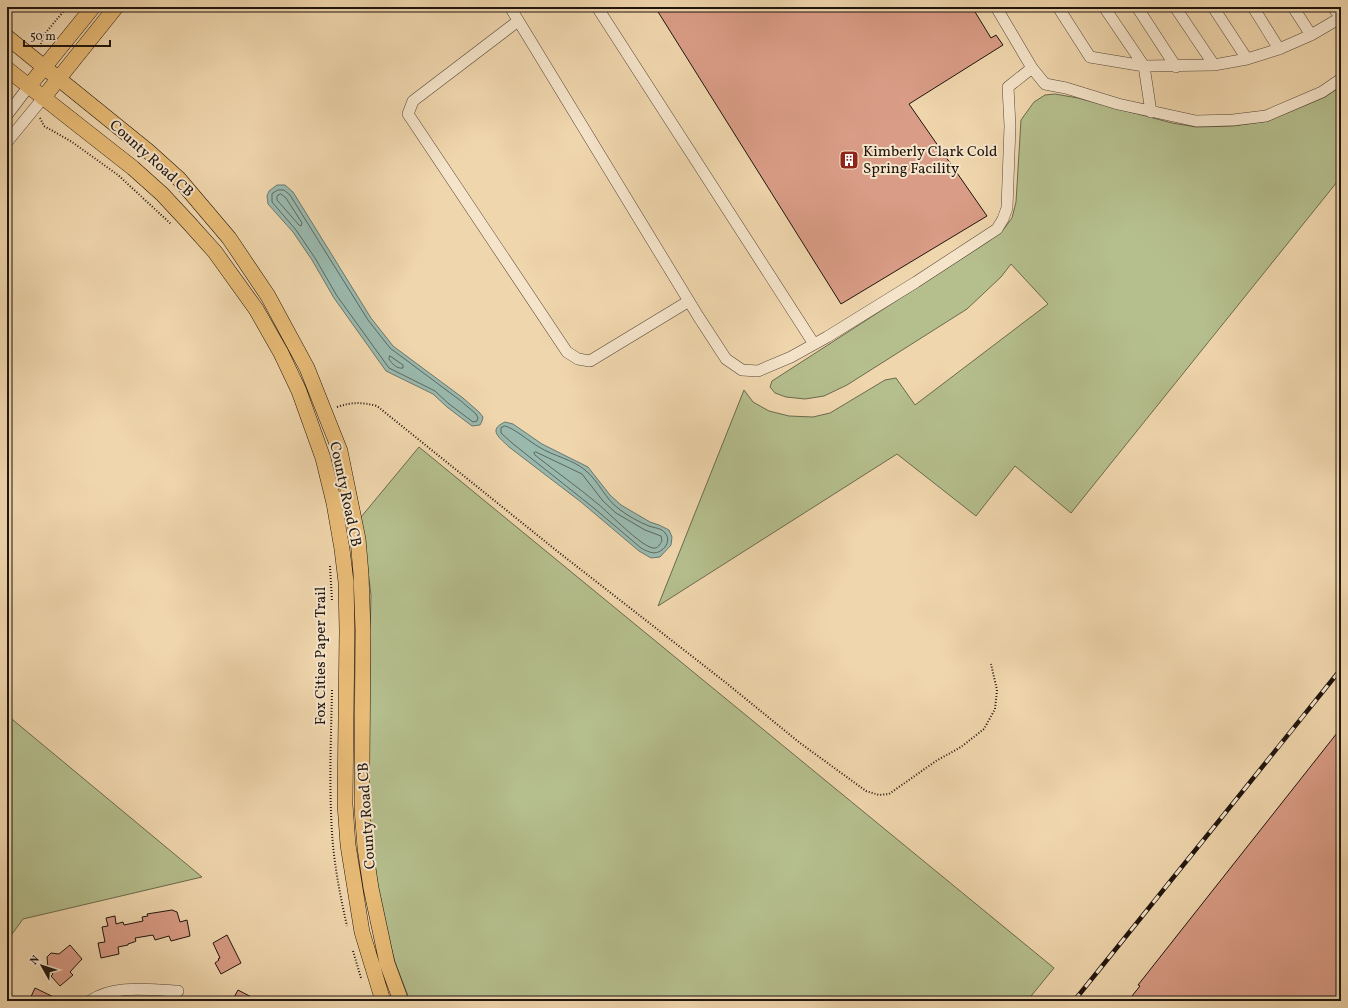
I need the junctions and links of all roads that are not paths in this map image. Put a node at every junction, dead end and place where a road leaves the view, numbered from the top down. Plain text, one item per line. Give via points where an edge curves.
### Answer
1 (93, 7) edge
2 (116, 7) edge
3 (510, 7) edge
4 (597, 7) edge
5 (996, 7) edge
6 (1058, 7) edge
7 (1104, 7) edge
8 (1137, 7) edge
9 (1175, 7) edge
10 (1213, 7) edge
11 (1252, 7) edge
12 (1293, 7) edge
13 (1333, 7) edge
14 (1341, 18) edge
15 (518, 21) junction
16 (1311, 35) junction
17 (7, 37) edge
18 (1279, 49) junction
19 (1247, 58) junction
20 (1144, 66) junction
21 (1176, 66) junction
22 (1214, 66) junction
23 (45, 67) junction
24 (7, 68) edge
25 (1032, 68) junction
26 (59, 78) junction
27 (1341, 79) edge
28 (30, 86) junction
29 (43, 98) junction
30 (1152, 112) junction
31 (7, 115) edge
32 (7, 142) edge
33 (689, 301) junction
34 (814, 344) junction
35 (178, 991) dead end
36 (90, 1001) edge
37 (383, 1001) edge
38 (401, 1001) edge

1 - 23 main road
2 - 26 main road
3 - 15 street
4 - 34 street
5 - 25 street
6 - 20 street via 1090,57
7 - 20 street
8 - 21 street
9 - 22 street
10 - 19 street
11 - 18 street
12 - 16 street
13 - 14 street
14 - 16 street
15 - 33 street
15 - 33 street via 413,101 408,114 567,352 578,359 590,361
16 - 18 street
17 - 23 main road, County Road CB
18 - 19 street
19 - 22 street
20 - 21 street
20 - 30 street
21 - 22 street
23 - 26 main road, County Road CB
23 - 28 main road
24 - 28 main road, County Road CB
25 - 30 street via 1045,84
25 - 34 street via 1008,88 1008,208 997,229
26 - 29 main road
26 - 38 main road, County Road CB via 179,179 229,238 268,296 307,368 340,451 358,538 361,574 364,630 362,808 365,848 387,963
27 - 30 street via 1322,92 1266,116 1196,121
28 - 29 main road, County Road CB
28 - 31 street
29 - 32 street
29 - 37 main road, County Road CB via 133,168 162,194 215,252 256,309 299,391 323,458 342,549 347,630 345,796 348,845 362,932
33 - 34 street via 726,359 742,370 758,371
35 - 36 street via 119,990 107,992

